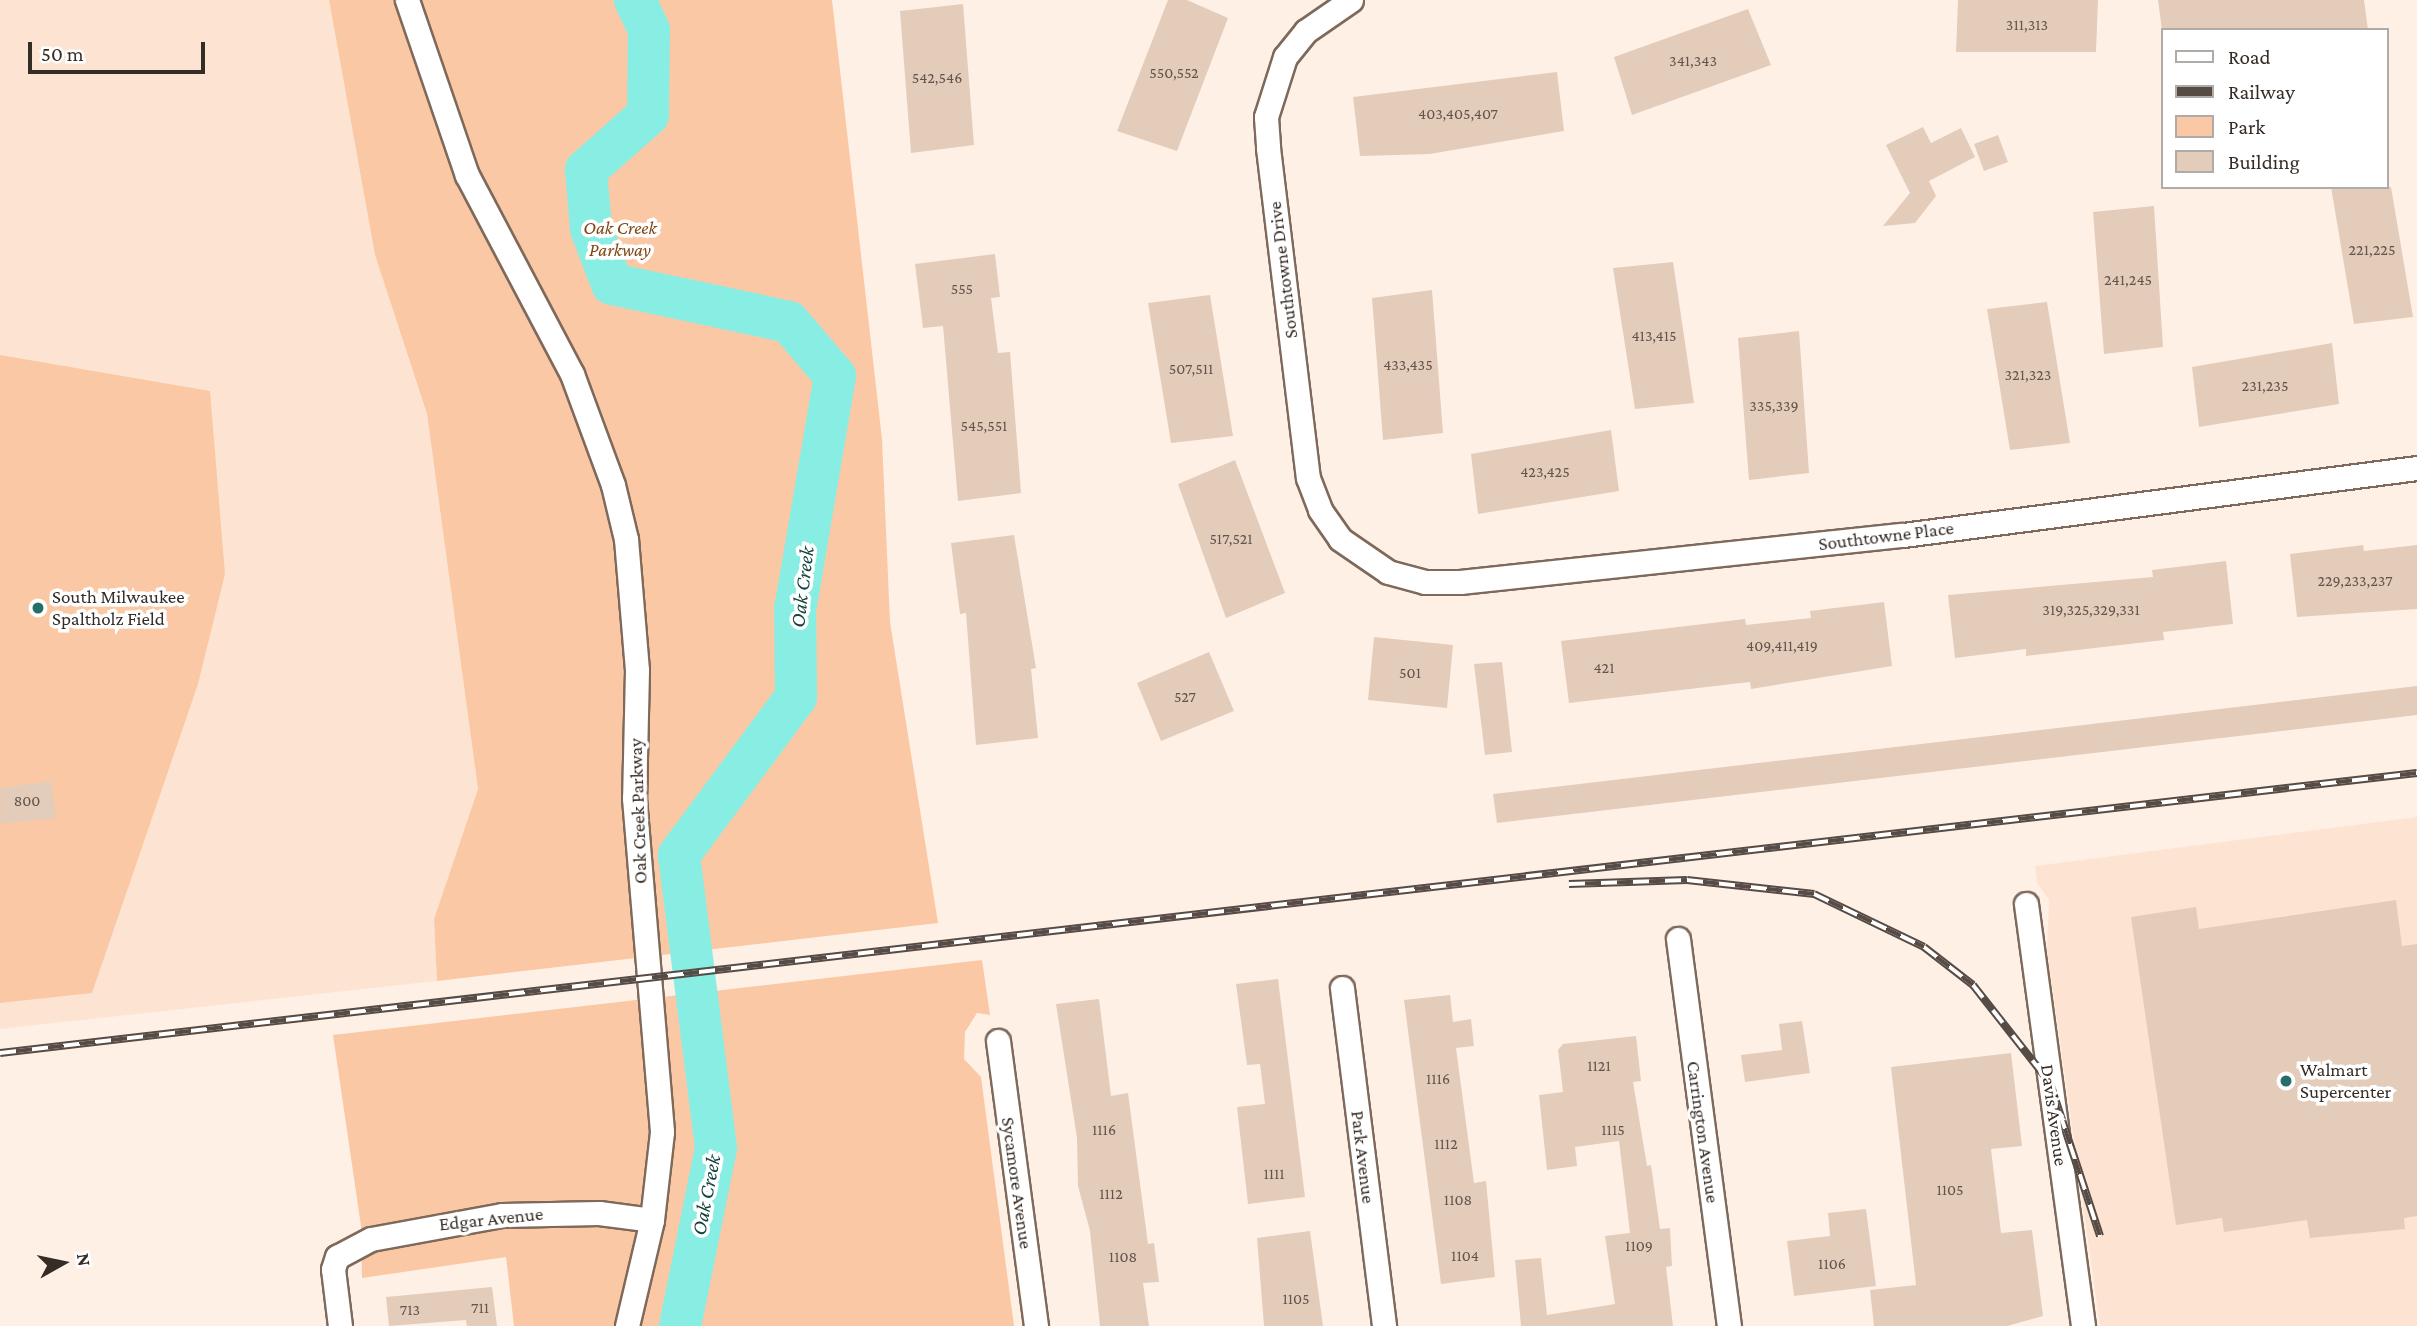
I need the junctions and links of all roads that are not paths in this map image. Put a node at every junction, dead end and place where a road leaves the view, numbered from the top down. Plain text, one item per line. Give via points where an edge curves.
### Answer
1 (407, 0) edge
2 (1350, 0) edge
3 (2417, 468) edge
4 (1359, 557) joint
5 (2026, 904) dead end
6 (1678, 939) dead end
7 (1342, 988) dead end
8 (998, 1041) dead end
9 (652, 1220) junction
10 (340, 1326) edge
11 (627, 1326) edge
12 (1036, 1326) edge
13 (1384, 1326) edge
14 (1729, 1326) edge
15 (2083, 1326) edge

1 - 9 street, Oak Creek Parkway via 467,175 572,374 613,485 626,539 638,670 635,810 660,1077 662,1132
2 - 4 street, Southtowne Drive via 1306,31 1285,57 1266,117 1308,478 1320,510
3 - 4 street, Southtowne Place via 1903,535 1460,582 1424,582
5 - 15 street, Davis Avenue
6 - 14 street, Carrington Avenue
7 - 13 street, Park Avenue
8 - 12 street, Sycamore Avenue
9 - 10 street, Edgar Avenue via 587,1213 502,1215 371,1239 337,1257 333,1269
9 - 11 street, Oak Creek Parkway

